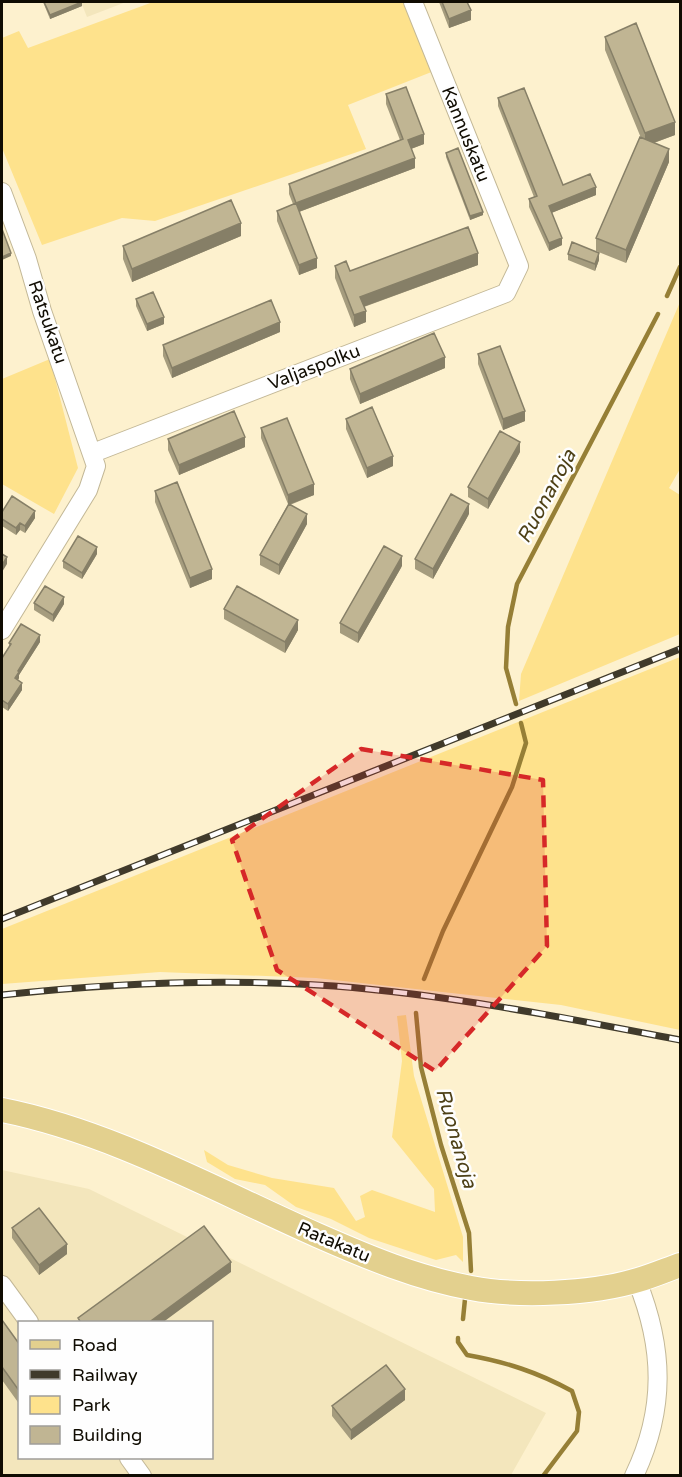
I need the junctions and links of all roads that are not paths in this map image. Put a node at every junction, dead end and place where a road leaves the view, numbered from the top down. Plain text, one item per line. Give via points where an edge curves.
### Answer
1 (413, 2) edge
2 (2, 192) edge
3 (519, 266) joint
4 (93, 453) junction
5 (2, 630) edge
6 (2, 1110) edge
7 (681, 1265) edge
8 (637, 1281) junction
9 (2, 1285) edge
10 (28, 1321) edge
11 (130, 1459) edge
12 (142, 1476) edge
13 (634, 1476) edge

1 - 3 street, Kannuskatu
2 - 4 street, Ratsukatu
3 - 4 street, Valjaspolku via 506,293
4 - 5 street via 96,466 88,490
6 - 8 main road, Ratakatu via 106,1142 346,1248 430,1279 473,1289 531,1293
7 - 8 main road, Ratakatu
8 - 13 street via 652,1325 658,1371 652,1428
9 - 10 street
11 - 12 street

